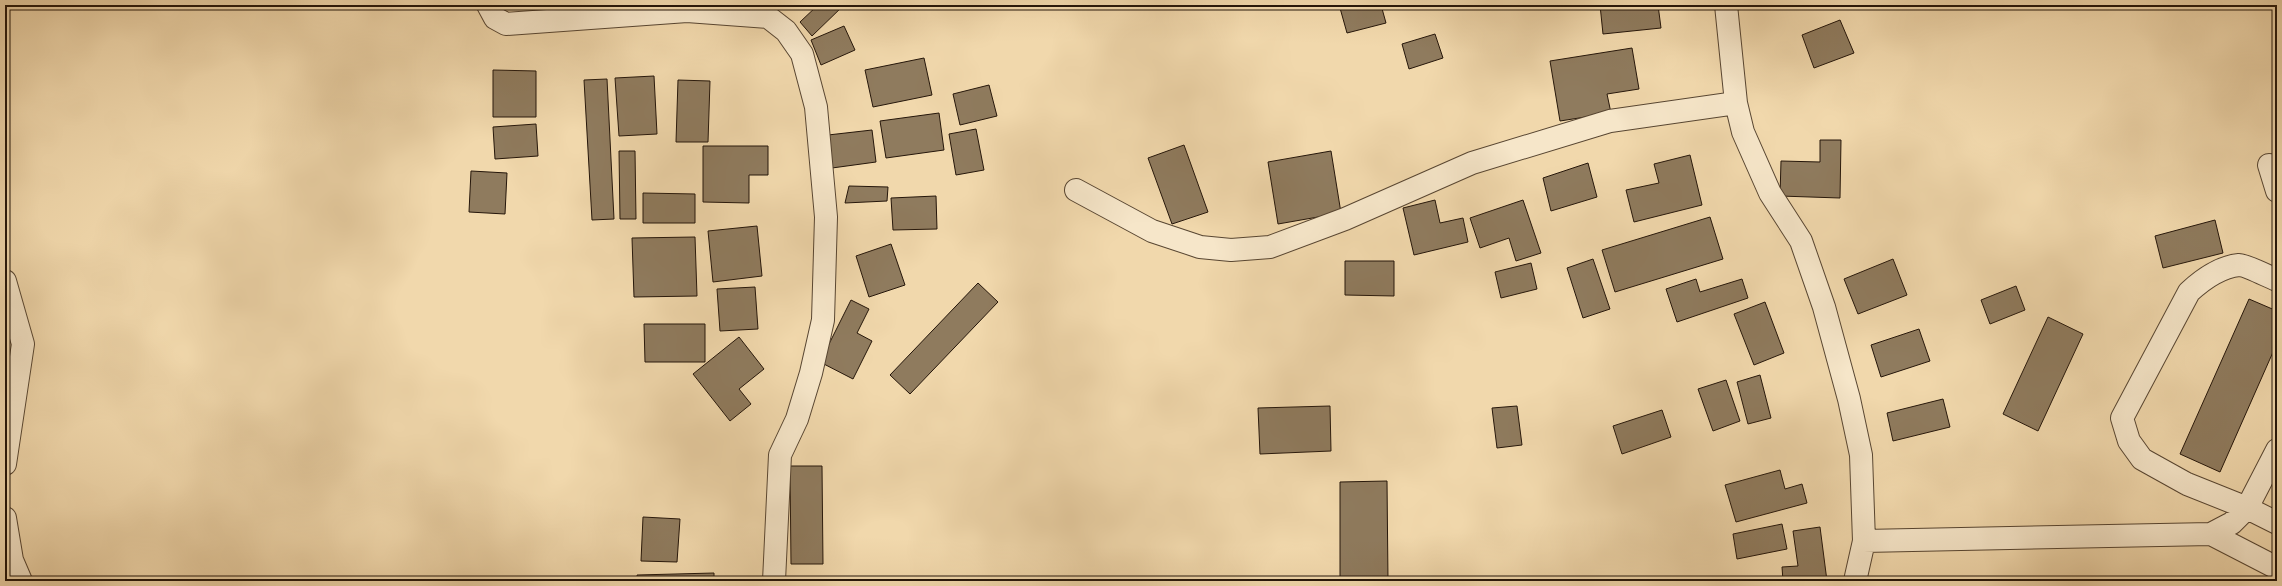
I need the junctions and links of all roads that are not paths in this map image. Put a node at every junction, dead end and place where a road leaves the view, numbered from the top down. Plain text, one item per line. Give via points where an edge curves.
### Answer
1 (488, 5) edge
2 (1726, 5) edge
3 (1736, 103) junction
4 (1076, 190) dead end
5 (2277, 280) edge
6 (5, 281) edge
7 (2277, 450) edge
8 (5, 464) edge
9 (2247, 508) junction
10 (5, 518) edge
11 (2277, 523) edge
12 (2212, 534) junction
13 (1864, 541) junction
14 (2277, 568) edge
15 (21, 581) edge
16 (774, 581) edge
17 (1855, 581) edge

1 - 16 street via 495,18 506,24 687,11 768,17 786,31 802,54 816,107 826,217 822,320 811,373 797,418 780,455
2 - 3 street
3 - 4 street via 1610,121 1472,163 1345,219 1270,247 1231,250 1200,247 1152,231
3 - 13 street via 1743,132 1770,193 1800,241 1824,307 1861,455
5 - 9 street via 2240,265 2201,280 2189,292 2122,418 2129,441 2142,459 2187,484
6 - 8 street via 22,344
7 - 9 street
9 - 11 street
9 - 12 street via 2232,523
10 - 15 street via 12,560
12 - 13 street
12 - 14 street
13 - 17 street

